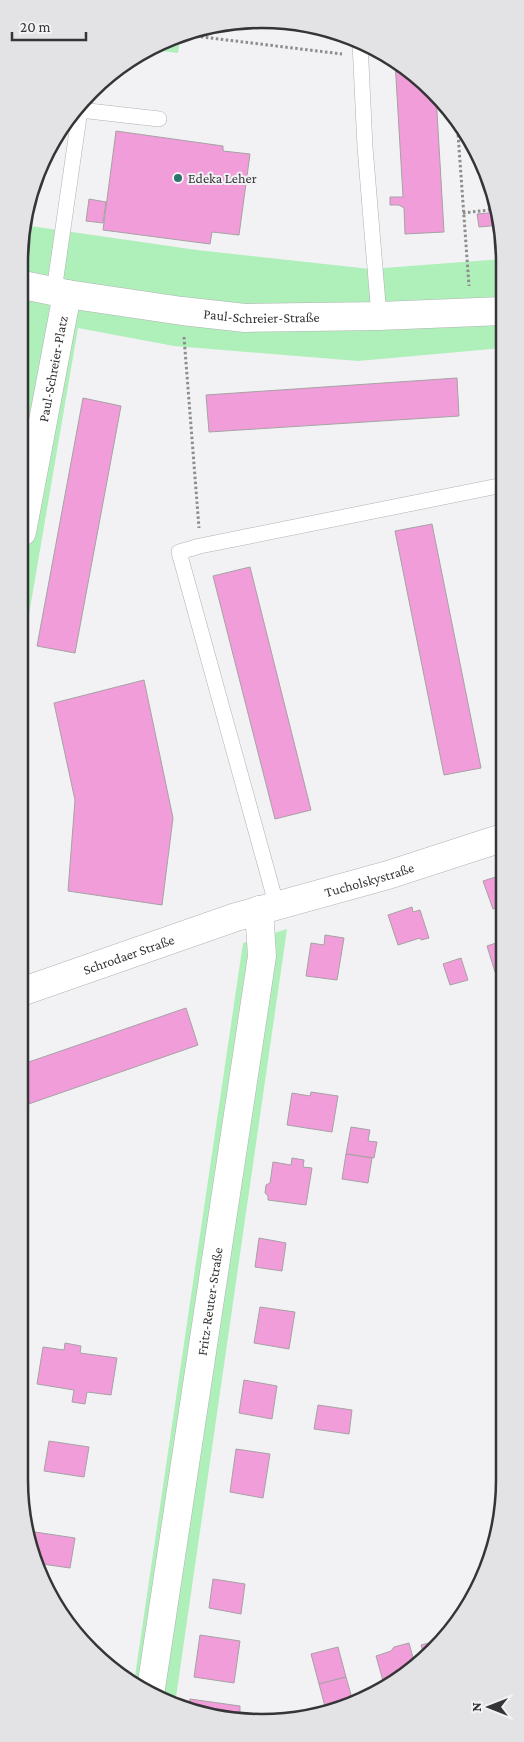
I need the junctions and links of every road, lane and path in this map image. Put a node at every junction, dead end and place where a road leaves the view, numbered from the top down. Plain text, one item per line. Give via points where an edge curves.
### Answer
1 (198, 37) edge
2 (360, 49) edge
3 (83, 110) edge
4 (79, 115) edge
5 (158, 119) dead end
6 (458, 133) edge
7 (491, 210) edge
8 (463, 212) junction
9 (28, 286) edge
10 (60, 292) junction
11 (496, 310) edge
12 (182, 311) junction
13 (470, 312) junction
14 (379, 316) junction
15 (496, 486) edge
16 (28, 494) edge
17 (200, 546) junction
18 (496, 840) edge
19 (257, 911) junction
20 (28, 990) edge
21 (151, 1686) edge

1 - 2 path
2 - 14 lane
3 - 5 lane
4 - 10 lane
6 - 8 path
7 - 8 path
8 - 13 path
9 - 10 street, Paul-Schreier-Straße
10 - 12 street, Paul-Schreier-Straße
10 - 16 street, Paul-Schreier-Platz
11 - 13 street, Paul-Schreier-Straße
12 - 14 street, Paul-Schreier-Straße via 245,318
12 - 17 path
13 - 14 street, Paul-Schreier-Straße
15 - 17 lane
17 - 19 lane via 179,552
18 - 19 street, Tucholskystraße via 388,875
19 - 20 street, Schrodaer Straße
19 - 21 street, Fritz-Reuter-Straße via 262,956

